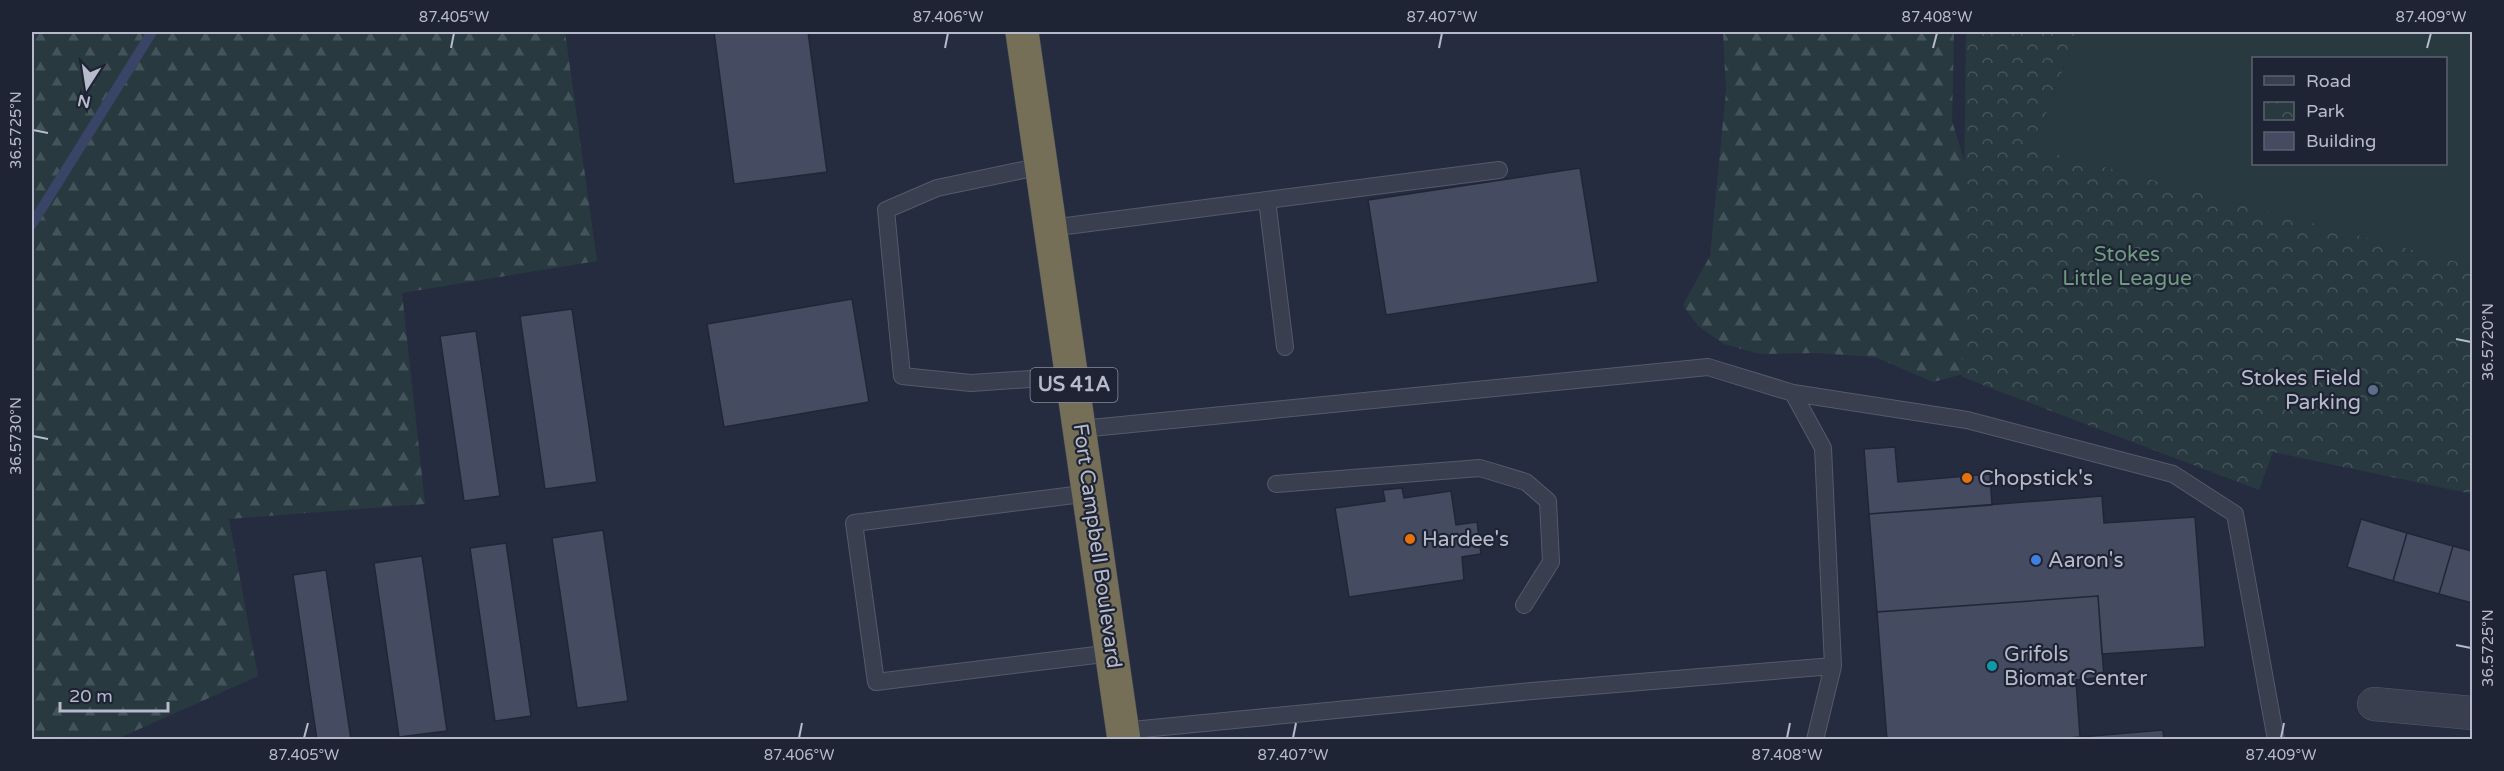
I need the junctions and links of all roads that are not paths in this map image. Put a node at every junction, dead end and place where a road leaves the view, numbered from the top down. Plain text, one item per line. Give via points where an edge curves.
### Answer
1 (1022, 32) edge
2 (1042, 166) junction
3 (1499, 170) dead end
4 (1267, 200) junction
5 (1051, 228) junction
6 (1285, 347) dead end
7 (1073, 376) junction
8 (1793, 393) junction
9 (1081, 429) junction
10 (1276, 484) dead end
11 (1090, 494) junction
12 (1524, 605) dead end
13 (1112, 653) junction
14 (1833, 666) junction
15 (2374, 704) dead end
16 (2472, 713) edge
17 (1123, 735) edge
18 (1815, 740) edge
19 (2276, 740) edge

1 - 2 highway, Fort Campbell Boulevard / US 41A
2 - 5 highway, Fort Campbell Boulevard / US 41A
2 - 7 lane via 937,189 886,210 902,376 971,382
3 - 4 lane
4 - 5 lane
4 - 6 lane
5 - 7 highway, Fort Campbell Boulevard / US 41A
7 - 9 highway, Fort Campbell Boulevard / US 41A
8 - 9 lane via 1708,367
8 - 14 lane via 1823,448
8 - 19 lane via 1967,420 2173,474 2235,514
9 - 11 highway, Fort Campbell Boulevard / US 41A
10 - 12 lane via 1480,468 1526,482 1548,501 1551,562
11 - 13 highway, Fort Campbell Boulevard / US 41A
11 - 13 lane via 854,523 876,681
13 - 17 highway, Fort Campbell Boulevard / US 41A
14 - 17 lane via 1509,693
14 - 18 lane
15 - 16 street

